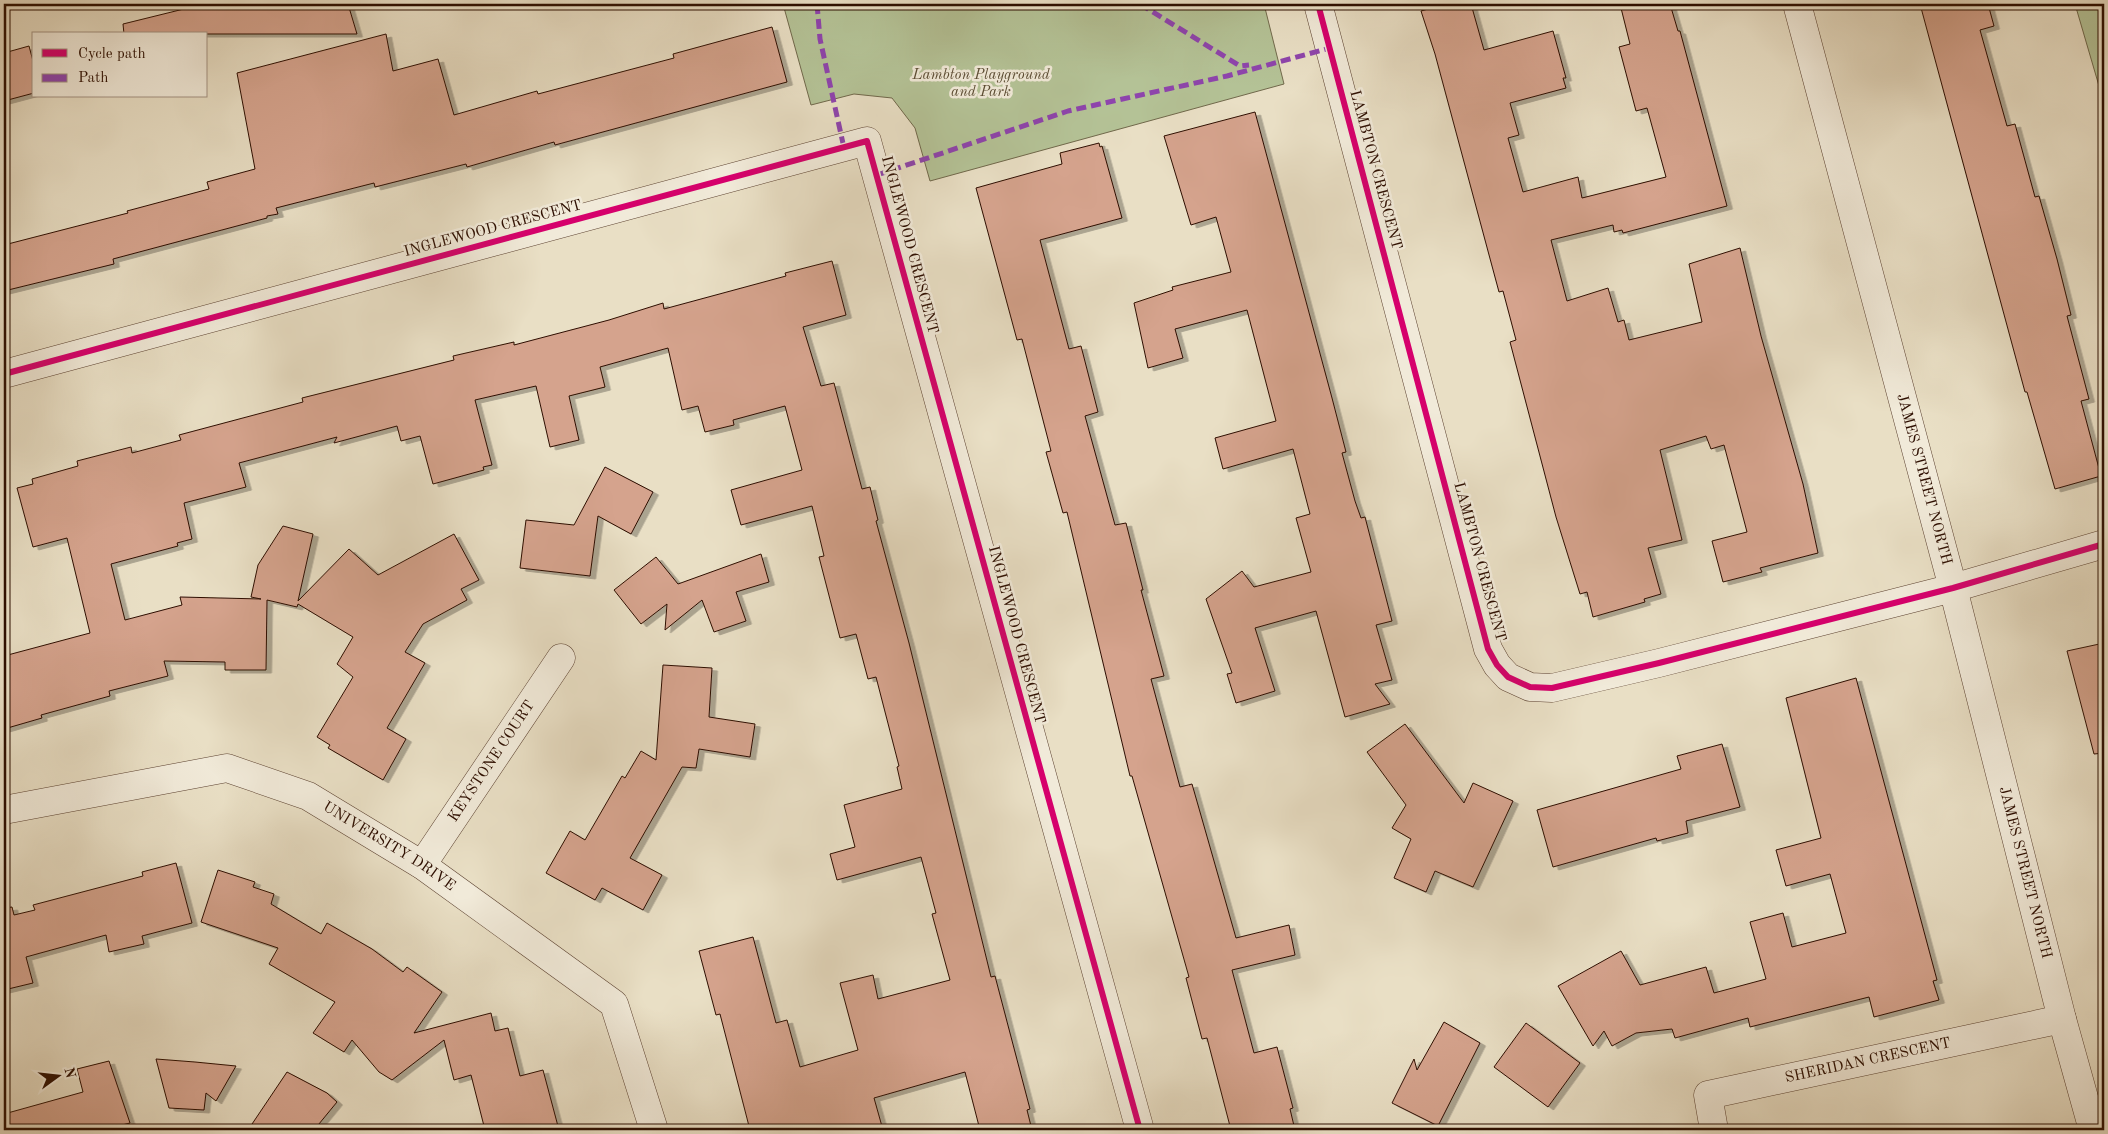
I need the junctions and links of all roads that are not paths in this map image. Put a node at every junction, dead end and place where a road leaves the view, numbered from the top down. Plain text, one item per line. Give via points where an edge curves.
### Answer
1 (1318, 4) edge
2 (1797, 4) edge
3 (4, 374) edge
4 (2104, 544) edge
5 (1953, 588) junction
6 (561, 658) dead end
7 (4, 810) edge
8 (422, 865) junction
9 (2062, 1019) junction
10 (654, 1130) edge
11 (1140, 1130) edge
12 (1714, 1130) edge
13 (2093, 1130) edge

1 - 5 street, LAMBTON CRESCENT via 1488,649 1508,677 1530,687 1552,688
2 - 5 street, JAMES STREET NORTH
3 - 11 street, INGLEWOOD CRESCENT via 867,141
4 - 5 street, LAMBTON CRESCENT
5 - 9 street, JAMES STREET NORTH
6 - 8 street, KEYSTONE COURT
7 - 8 street, UNIVERSITY DRIVE via 227,768 308,796
8 - 10 street, UNIVERSITY DRIVE via 614,1004
9 - 12 street, SHERIDAN CRESCENT via 1708,1095
9 - 13 street, JAMES STREET NORTH

